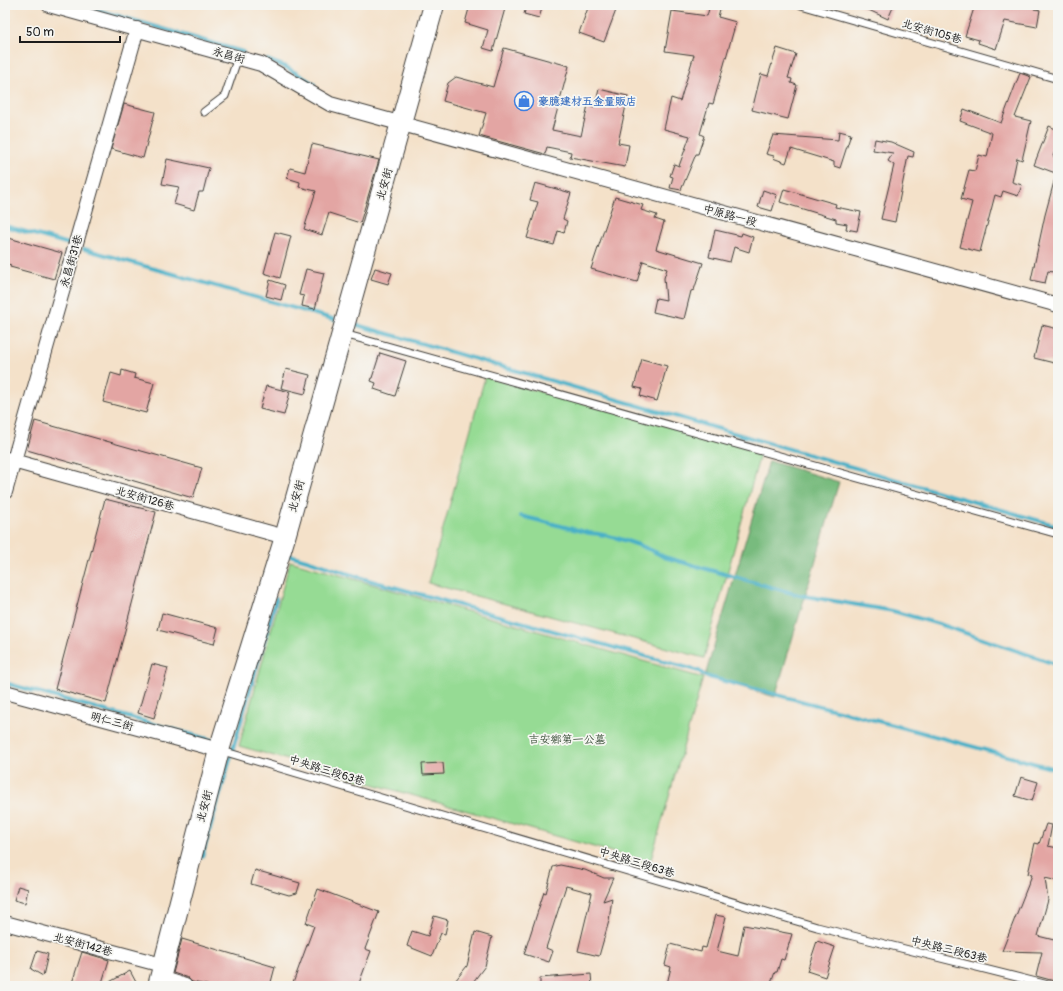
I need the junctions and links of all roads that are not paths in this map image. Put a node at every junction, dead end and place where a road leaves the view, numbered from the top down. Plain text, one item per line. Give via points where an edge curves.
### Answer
1 (49, 5) edge
2 (434, 5) edge
3 (801, 5) edge
4 (137, 29) junction
5 (238, 57) junction
6 (1058, 79) edge
7 (204, 112) dead end
8 (401, 124) junction
9 (1058, 305) edge
10 (342, 333) junction
11 (9, 460) edge
12 (5, 492) edge
13 (1058, 534) edge
14 (285, 537) junction
15 (5, 692) edge
16 (219, 750) junction
17 (5, 923) edge
18 (160, 976) edge
19 (185, 986) edge
20 (1052, 986) edge

1 - 4 street, 永昌街
2 - 8 street, 北安街
3 - 6 lane, 北安街105巷
4 - 5 street, 永昌街
4 - 11 street, 永昌街31巷
5 - 7 lane via 225,96
5 - 8 street, 永昌街 via 261,64 330,104
8 - 9 street, 中原路一段
8 - 10 street, 北安街
10 - 13 lane
10 - 14 street, 北安街
11 - 12 street, 永昌街31巷
11 - 14 street, 北安街126巷
14 - 16 street, 北安街
15 - 16 street, 明仁三街
16 - 18 street, 北安街
16 - 20 lane, 中央路三段63巷 via 817,927
17 - 18 street, 北安街142巷
18 - 19 street, 北安街142巷

